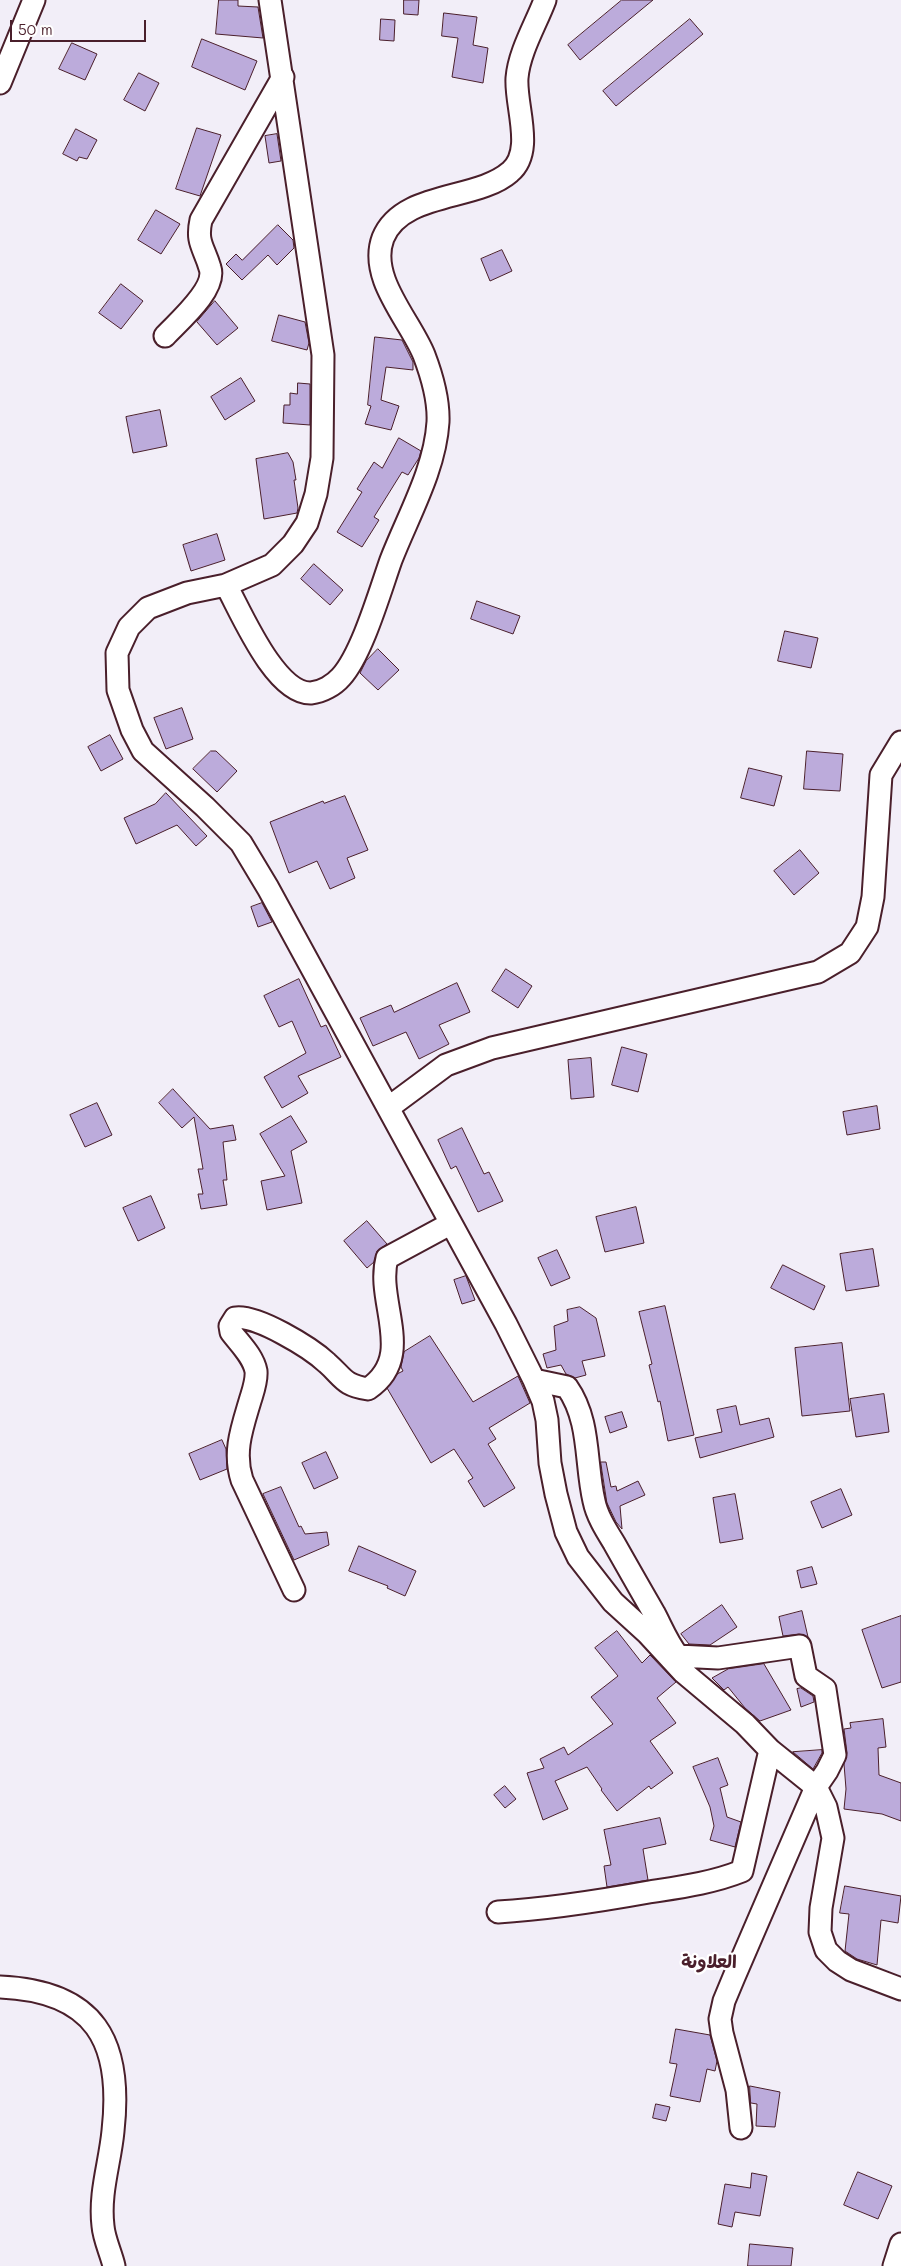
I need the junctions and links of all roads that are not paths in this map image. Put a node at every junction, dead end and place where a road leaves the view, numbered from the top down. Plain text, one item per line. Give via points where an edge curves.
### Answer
1 (34, 0) edge
2 (270, 0) edge
3 (546, 0) edge
4 (283, 77) junction
5 (0, 83) edge
6 (165, 336) dead end
7 (226, 585) junction
8 (901, 742) edge
9 (388, 1108) junction
10 (450, 1224) junction
11 (534, 1380) junction
12 (294, 1590) dead end
13 (770, 1750) junction
14 (816, 1787) junction
15 (498, 1912) dead end
16 (0, 1987) edge
17 (901, 1990) edge
18 (741, 2128) dead end
19 (901, 2244) edge
20 (114, 2266) edge
21 (894, 2266) edge

1 - 5 street
2 - 4 street
3 - 7 street via 517,75 522,143 520,161 496,181 410,211 397,219 383,239 380,261 384,277 423,353 434,385 438,421 433,452 418,497 353,658 341,677 328,688 310,693 294,687 278,674
4 - 6 street via 201,220 198,241 210,268 208,288
4 - 7 street via 323,355 322,458 307,523 293,544 272,564
7 - 9 street via 187,593 148,608 129,627 117,653 118,690 143,751 241,843
8 - 9 street via 881,775 873,897 867,927 850,953 818,972 492,1048 446,1065
9 - 10 street
10 - 11 street
10 - 12 street via 387,1258 384,1280 392,1317 389,1366 379,1381 368,1389 351,1386 321,1358 268,1326 241,1317 235,1318 230,1326 256,1371 256,1384 237,1448 237,1465
11 - 13 street via 547,1420 556,1494 566,1532 578,1557 613,1602 683,1672 745,1724
11 - 14 street via 567,1387 574,1398 586,1438 594,1503 668,1643 678,1656 718,1658 800,1646 806,1676 825,1689 834,1738 835,1755
13 - 14 street
13 - 15 street via 742,1871 719,1880 627,1896
14 - 17 street via 826,1807 833,1838 821,1908 820,1932 826,1950 851,1970
14 - 18 street via 724,2001 720,2019
16 - 20 street via 61,1997 92,2019 105,2041 114,2068 116,2094 113,2133 104,2176 103,2226
19 - 21 street

